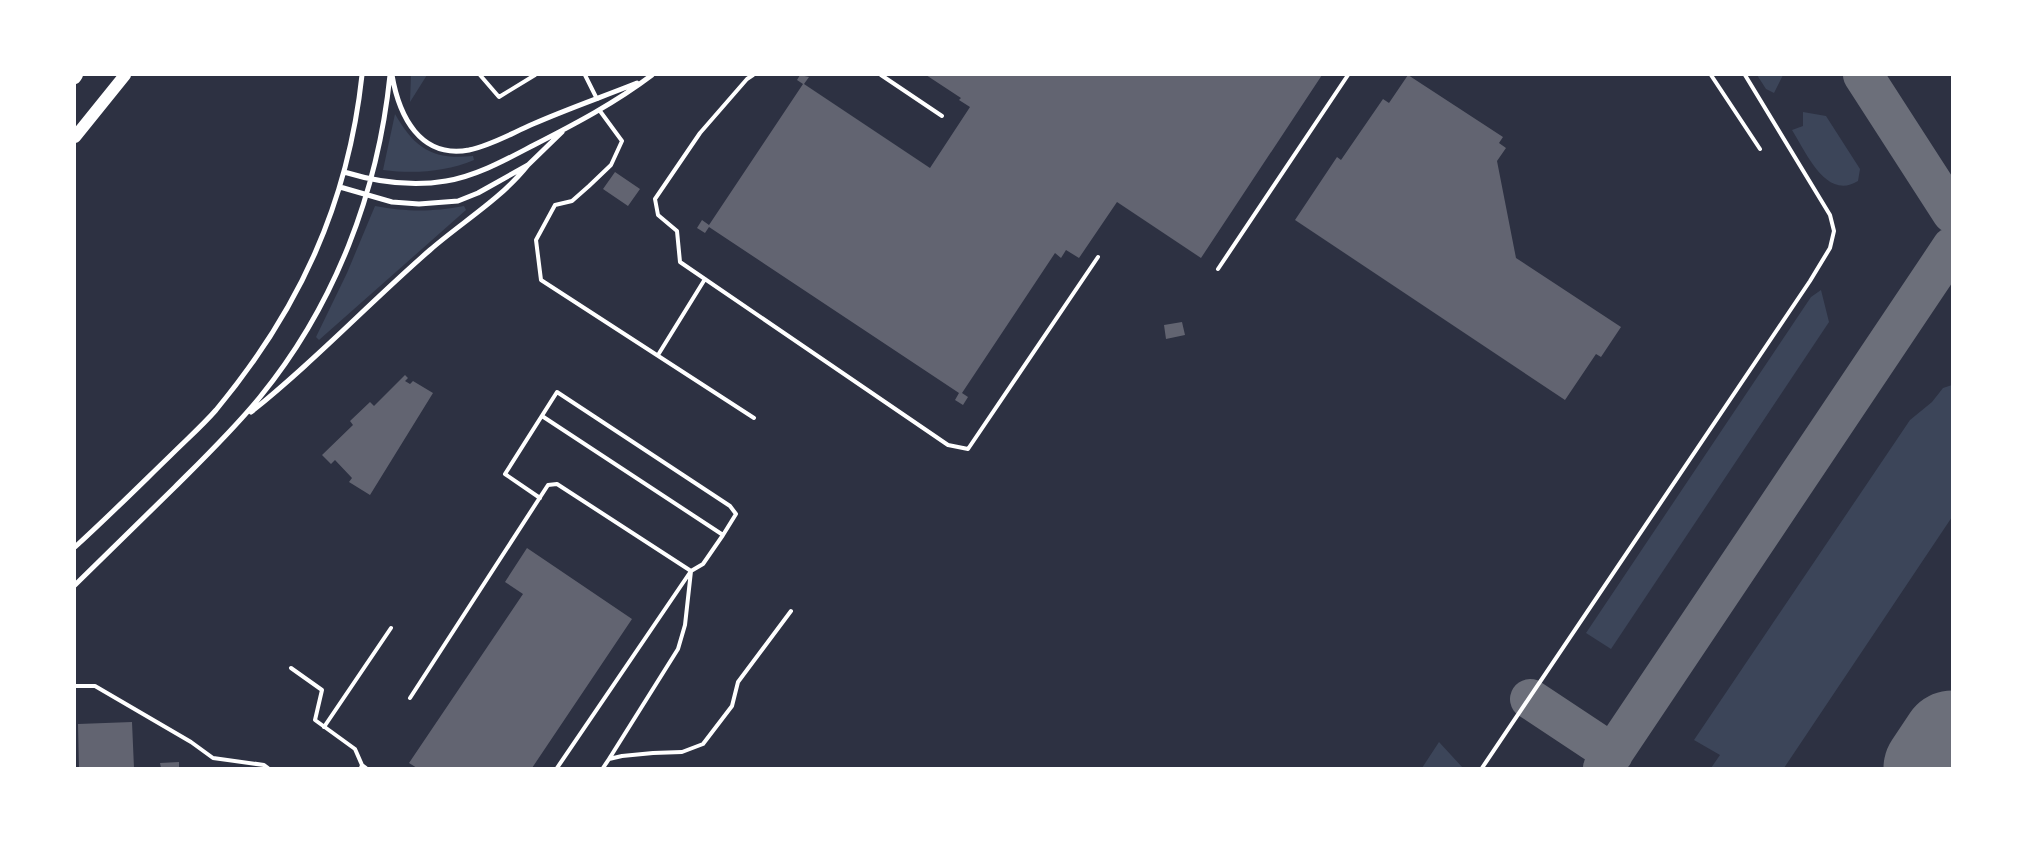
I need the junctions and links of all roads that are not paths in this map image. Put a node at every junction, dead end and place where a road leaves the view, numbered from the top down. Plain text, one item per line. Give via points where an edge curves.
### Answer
1 (77, 75) edge
2 (125, 75) edge
3 (362, 75) edge
4 (391, 75) edge
5 (480, 75) edge
6 (535, 75) edge
7 (585, 75) edge
8 (652, 75) edge
9 (753, 75) edge
10 (881, 75) edge
11 (1348, 75) edge
12 (1711, 75) edge
13 (1745, 75) edge
14 (75, 78) edge
15 (646, 79) junction
16 (597, 99) junction
17 (600, 111) junction
18 (942, 116) dead end
19 (566, 128) junction
20 (75, 137) edge
21 (1760, 149) dead end
22 (528, 165) junction
23 (344, 172) junction
24 (371, 179) junction
25 (340, 187) junction
26 (366, 196) junction
27 (1098, 257) dead end
28 (1218, 269) dead end
29 (705, 280) junction
30 (658, 355) junction
31 (542, 416) junction
32 (754, 418) dead end
33 (241, 420) junction
34 (540, 498) junction
35 (723, 535) junction
36 (75, 547) edge
37 (691, 571) junction
38 (75, 586) edge
39 (791, 612) dead end
40 (391, 628) dead end
41 (291, 668) dead end
42 (75, 686) edge
43 (410, 698) dead end
44 (324, 727) junction
45 (609, 759) junction
46 (363, 767) edge
47 (268, 768) edge
48 (557, 768) edge
49 (603, 768) edge
50 (1482, 768) edge

1 - 14 highway
2 - 20 highway
3 - 23 street
4 - 16 street via 412,130 424,141 446,150 478,148
4 - 24 street
5 - 6 lane via 499,97
7 - 16 lane
8 - 15 street
9 - 29 lane via 700,133 655,199 658,214 677,231 680,262
10 - 18 lane
11 - 28 lane
12 - 21 lane
13 - 50 lane via 1830,215 1834,231 1830,248 1784,322
15 - 16 street
15 - 17 street
17 - 19 street
17 - 30 lane via 622,141 611,164 589,186 572,201 554,205 536,240 541,280
19 - 22 street
19 - 24 street via 478,172 455,179 419,183
22 - 26 street via 478,193 458,200 419,204
22 - 33 street via 515,181 430,250 286,384
23 - 24 street
23 - 25 street
24 - 26 street
25 - 26 street
25 - 36 street via 313,261 255,359 194,433
26 - 33 street via 342,262 316,314 282,368
27 - 29 lane via 968,448 948,445
29 - 30 lane
30 - 32 lane
31 - 34 lane via 505,474
31 - 35 lane
31 - 35 lane via 557,392 730,506 736,514
33 - 38 street
34 - 37 lane via 548,486 557,484
34 - 43 lane
35 - 37 lane via 703,564
37 - 45 lane via 685,625 678,649
37 - 48 lane
39 - 45 lane via 738,682 732,706 703,744 682,752
40 - 44 lane
41 - 44 lane via 322,690 316,720
42 - 47 lane via 95,686 213,758
44 - 46 lane via 354,749
45 - 49 lane

